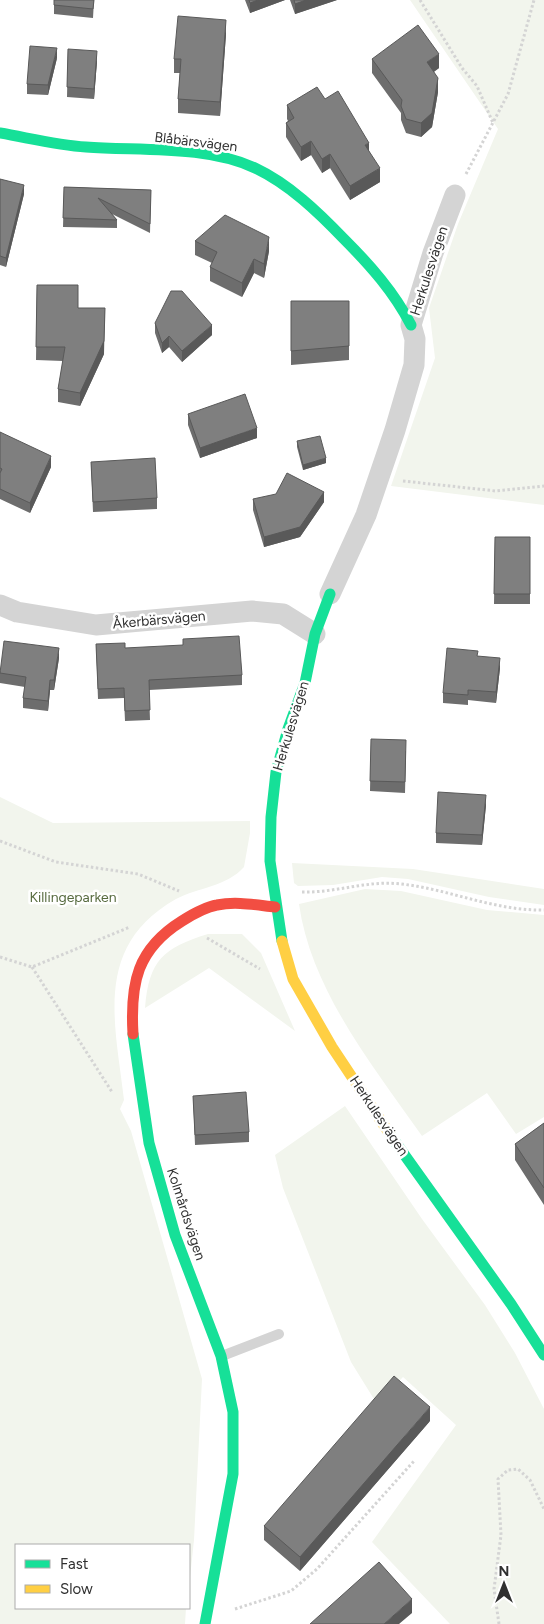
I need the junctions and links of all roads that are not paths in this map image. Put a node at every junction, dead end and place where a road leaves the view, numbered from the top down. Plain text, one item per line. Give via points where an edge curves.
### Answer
1 (0, 133) edge
2 (455, 195) road end
3 (411, 325) junction
4 (330, 594) joint
5 (0, 605) edge
6 (315, 634) junction
7 (275, 907) junction
8 (279, 1334) dead end
9 (221, 1356) junction
10 (544, 1356) edge
11 (206, 1618) edge

1 - 3 street, Blåbärsvägen via 84,147 216,158 255,168 294,193 329,223 378,273 402,305
2 - 3 street, Herkulesvägen via 430,260
3 - 4 street, Herkulesvägen via 415,339 414,365 366,515
4 - 6 street, Herkulesvägen
5 - 6 street, Åkerbärsvägen via 17,612 96,626 252,611 283,614
6 - 7 street, Herkulesvägen via 305,683 276,772 270,860
7 - 9 street, Kolmårdsvägen via 235,903 216,905 175,925 152,944 139,968 132,1012 149,1143 160,1187
7 - 10 street, Herkulesvägen via 293,979 332,1047
8 - 9 lane
9 - 11 street, Kolmårdsvägen via 234,1412 232,1474

